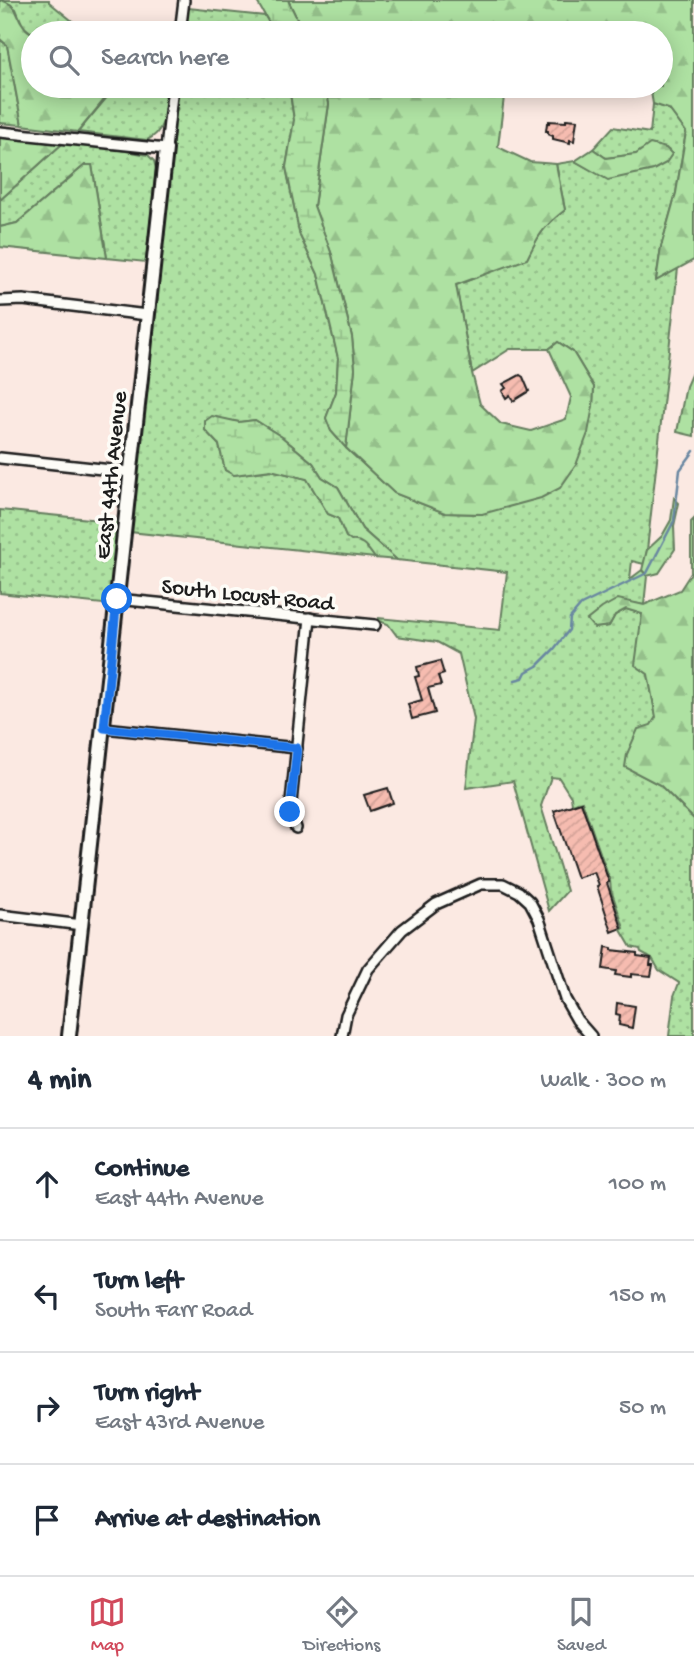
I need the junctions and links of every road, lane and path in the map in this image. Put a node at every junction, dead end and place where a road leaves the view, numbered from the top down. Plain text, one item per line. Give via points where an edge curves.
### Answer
1 (184, 0) edge
2 (181, 21) edge
3 (172, 98) edge
4 (0, 132) edge
5 (166, 149) junction
6 (0, 301) edge
7 (147, 315) junction
8 (0, 458) edge
9 (130, 472) junction
10 (117, 599) junction
11 (310, 618) junction
12 (375, 625) dead end
13 (104, 728) junction
14 (297, 748) junction
15 (296, 828) dead end
16 (0, 915) edge
17 (82, 925) junction
18 (69, 1036) edge
19 (342, 1036) edge
20 (591, 1036) edge

1 - 2 street
3 - 5 street, East 44th Avenue
4 - 5 street
5 - 7 street, East 44th Avenue
6 - 7 street
7 - 9 street, East 44th Avenue
8 - 9 street
9 - 10 street, East 44th Avenue
10 - 11 street, South Locust Road
10 - 13 street, East 44th Avenue
11 - 12 street, South Locust Road
11 - 14 street
13 - 14 street
13 - 17 street, East 44th Avenue
14 - 15 street via 290,812
16 - 17 street
17 - 18 street, East 44th Avenue
19 - 20 street via 346,1015 368,969 402,930 436,904 481,884 503,884 530,902 565,999

